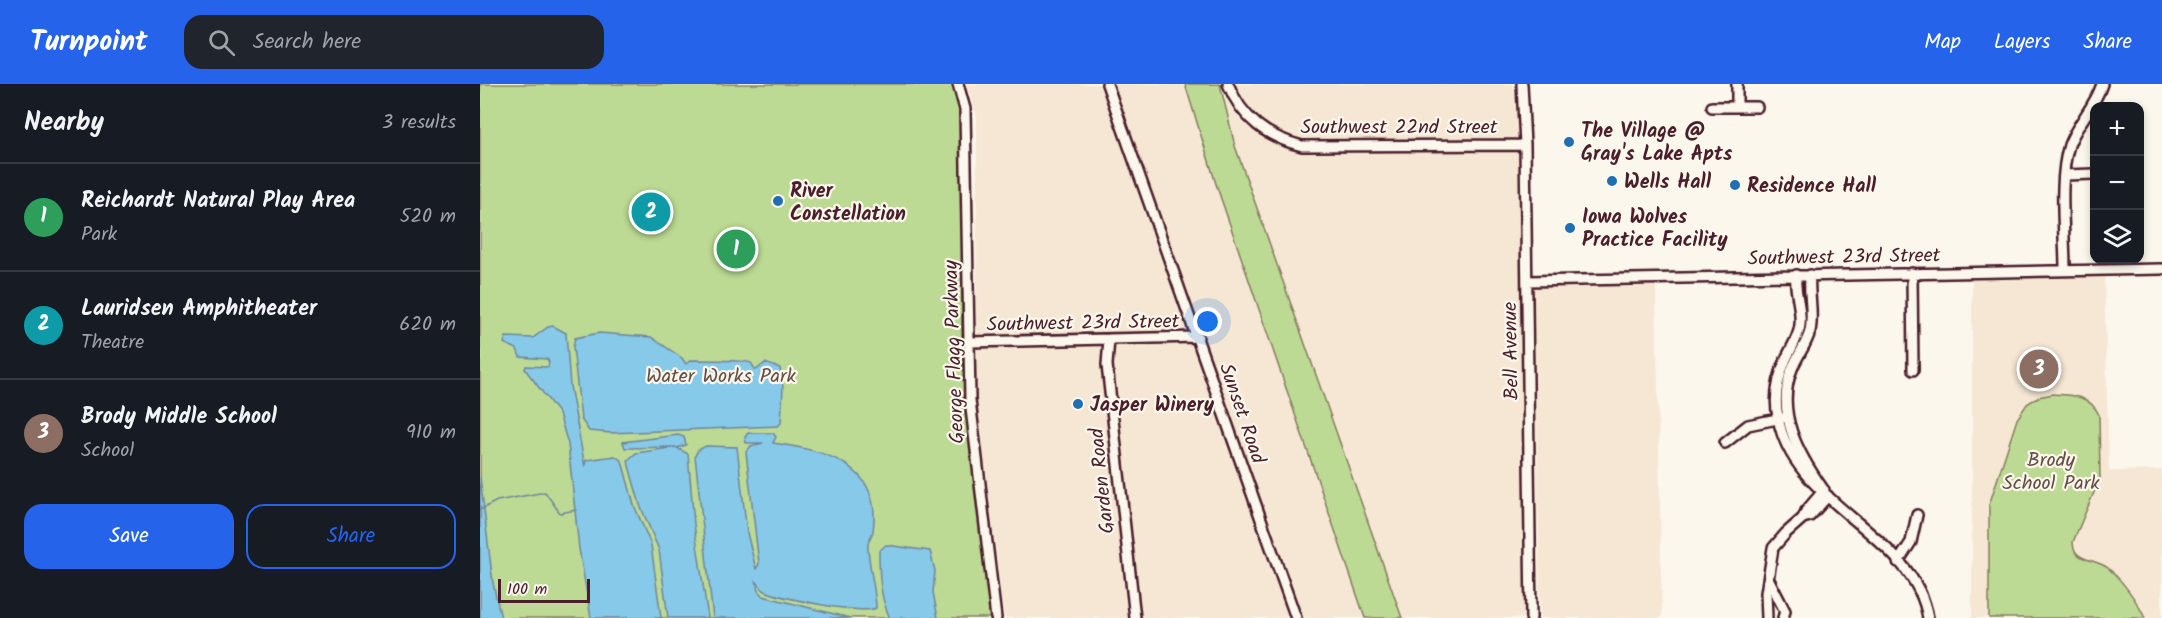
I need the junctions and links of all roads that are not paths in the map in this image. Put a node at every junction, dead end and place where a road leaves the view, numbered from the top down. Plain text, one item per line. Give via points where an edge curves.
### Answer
1 (958, 84) edge
2 (1107, 84) edge
3 (1228, 84) edge
4 (1522, 84) edge
5 (1737, 84) edge
6 (2102, 84) edge
7 (1712, 107) dead end
8 (1737, 107) junction
9 (1757, 107) dead end
10 (1525, 145) junction
11 (2090, 174) edge
12 (2065, 175) junction
13 (2162, 269) edge
14 (2065, 270) junction
15 (1912, 273) junction
16 (1796, 275) junction
17 (1810, 275) junction
18 (1527, 281) junction
19 (1198, 337) junction
20 (1109, 339) junction
21 (969, 342) junction
22 (1797, 348) junction
23 (1914, 370) dead end
24 (1783, 418) junction
25 (1725, 442) dead end
26 (1825, 492) junction
27 (1917, 515) dead end
28 (1898, 562) junction
29 (1769, 580) junction
30 (996, 618) edge
31 (1135, 618) edge
32 (1296, 618) edge
33 (1531, 618) edge
34 (1767, 618) edge
35 (1783, 618) edge
36 (1928, 618) edge

1 - 21 street, George Flagg Parkway via 965,110
2 - 19 street, Sunset Road
3 - 10 street, Southwest 22nd Street via 1238,105 1258,127 1302,146
4 - 10 street, Bell Avenue
5 - 8 street
6 - 12 street via 2070,144
7 - 8 street
8 - 9 street
10 - 18 street, Bell Avenue
11 - 12 street
12 - 14 street
13 - 14 street, Southwest 23rd Street
14 - 15 street, Southwest 23rd Street
15 - 17 street, Southwest 23rd Street
15 - 23 street
16 - 17 street, Southwest 23rd Street
16 - 18 street, Southwest 23rd Street
16 - 22 street via 1800,326
17 - 22 street via 1812,320
18 - 33 street, Bell Avenue
19 - 20 street, Southwest 23rd Street
19 - 32 street, Sunset Road
20 - 21 street, Southwest 23rd Street
20 - 31 street, Garden Road via 1107,365
21 - 30 street, George Flagg Parkway via 973,432
22 - 24 street
24 - 25 street via 1748,425
24 - 26 street via 1801,456
26 - 28 street
26 - 29 street via 1810,516 1803,518 1773,548
27 - 28 street via 1911,543
28 - 36 street via 1917,585
29 - 34 street
29 - 35 street via 1785,611

